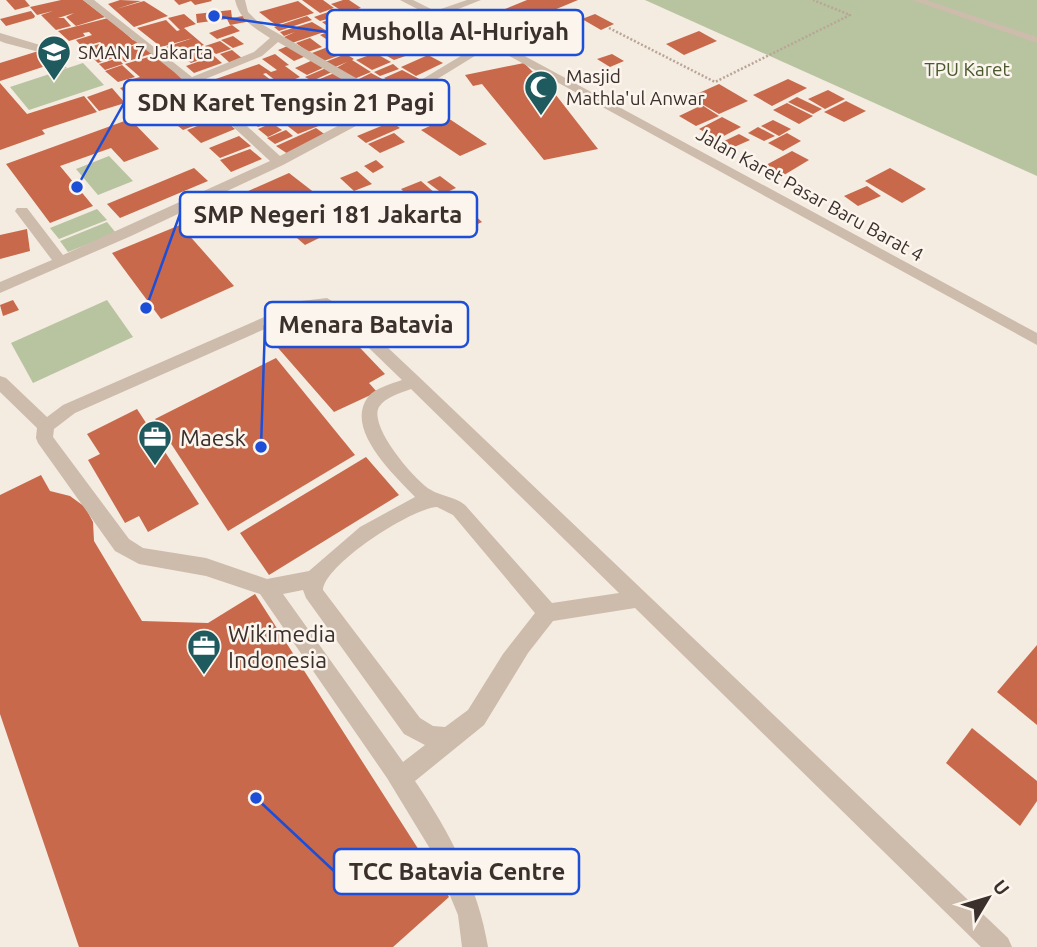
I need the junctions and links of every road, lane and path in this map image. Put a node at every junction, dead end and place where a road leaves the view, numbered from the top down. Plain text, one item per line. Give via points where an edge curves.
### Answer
1 (88, 0) edge
2 (240, 0) edge
3 (405, 0) edge
4 (476, 0) edge
5 (813, 0) edge
6 (917, 0) edge
7 (433, 14) junction
8 (609, 28) dead end
9 (0, 36) edge
10 (278, 36) junction
11 (1037, 40) edge
12 (491, 43) junction
13 (445, 48) dead end
14 (43, 50) tunnel mouth
15 (192, 81) junction
16 (391, 103) junction
17 (279, 162) junction
18 (22, 211) dead end
19 (61, 262) junction
20 (0, 288) edge
21 (1037, 340) edge
22 (413, 381) junction
23 (0, 382) edge
24 (46, 426) junction
25 (429, 500) junction
26 (314, 579) junction
27 (267, 588) junction
28 (638, 598) junction
29 (548, 613) junction
30 (457, 734) junction
31 (400, 779) junction
32 (475, 947) edge
33 (999, 947) edge

1 - 15 street
2 - 10 street via 243,13 254,24
3 - 7 street, Jalan Karet Pasar Baru Barat 4
4 - 7 street
5 - 8 path via 850,15 715,82
6 - 11 street
7 - 12 street, Jalan Karet Pasar Baru Barat 4
7 - 13 street via 414,25
9 - 14 street
10 - 15 street via 258,54
10 - 16 street
12 - 16 street
12 - 21 street, Jalan Karet Pasar Baru Barat 4
15 - 17 street
16 - 17 street
17 - 19 street
18 - 19 street
19 - 20 street
22 - 24 street via 336,308 316,302 69,409
22 - 25 street via 374,401 367,416 371,435
22 - 28 street
23 - 24 street
24 - 27 street via 44,438 122,545 139,556 206,568
25 - 26 street via 348,545
25 - 29 street via 445,500 458,510
26 - 27 street
26 - 30 street via 313,592 412,726 428,737
27 - 31 street
28 - 29 street
28 - 33 street
29 - 30 street via 516,652 478,715
30 - 31 street
31 - 32 street via 453,867 475,932

